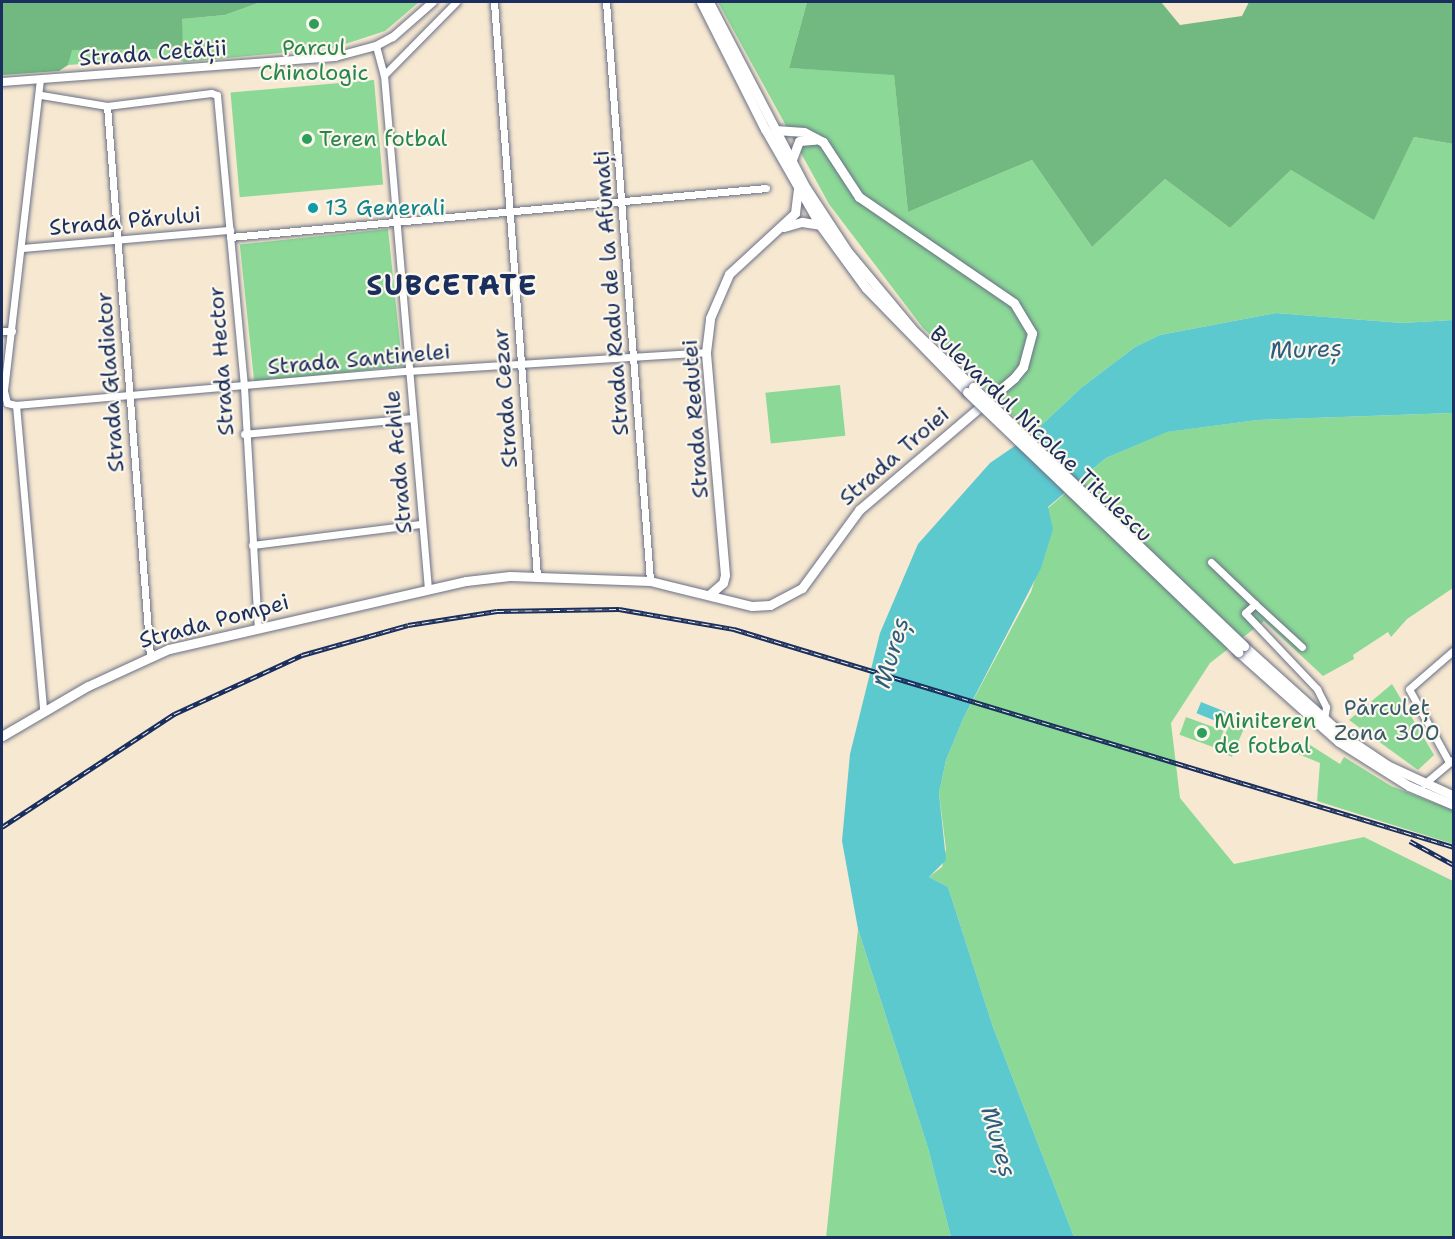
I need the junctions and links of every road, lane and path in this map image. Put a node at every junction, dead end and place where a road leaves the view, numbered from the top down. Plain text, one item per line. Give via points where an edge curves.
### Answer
1 (433, 2) edge
2 (456, 2) edge
3 (494, 2) edge
4 (606, 2) edge
5 (701, 2) edge
6 (709, 2) edge
7 (376, 46) junction
8 (384, 75) junction
9 (40, 79) junction
10 (2, 82) edge
11 (40, 95) junction
12 (107, 106) junction
13 (775, 130) junction
14 (823, 142) junction
15 (791, 162) junction
16 (766, 188) dead end
17 (798, 189) junction
18 (622, 200) junction
19 (508, 210) junction
20 (394, 219) junction
21 (820, 225) junction
22 (783, 227) junction
23 (230, 233) junction
24 (117, 240) junction
25 (23, 248) junction
26 (2, 331) edge
27 (12, 331) junction
28 (706, 352) junction
29 (634, 358) junction
30 (521, 364) junction
31 (407, 371) junction
32 (244, 387) junction
33 (970, 390) junction
34 (129, 397) junction
35 (16, 405) junction
36 (412, 418) junction
37 (244, 434) junction
38 (421, 524) junction
39 (252, 545) junction
40 (1211, 562) dead end
41 (537, 576) junction
42 (650, 581) junction
43 (428, 589) junction
44 (709, 595) junction
45 (381, 600) joint
46 (1255, 604) junction
47 (258, 627) junction
48 (1302, 647) dead end
49 (1241, 649) junction
50 (1454, 650) edge
51 (150, 656) junction
52 (43, 709) junction
53 (1324, 719) junction
54 (2, 736) edge
55 (1451, 760) edge
56 (1424, 783) junction
57 (1454, 796) edge
58 (1454, 805) edge

1 - 7 street, Strada Cetății via 411,24
2 - 8 street
3 - 19 street, Strada Cezar
4 - 18 street, Strada Radu de la Afumați
5 - 17 main road, Bulevardul Nicolae Titulescu
6 - 13 main road, Bulevardul Nicolae Titulescu
7 - 8 street, Strada Achile
7 - 9 street, Strada Cetății via 335,57
8 - 20 street, Strada Achile
9 - 10 street, Strada Cetății
9 - 11 street
11 - 12 street
11 - 25 street
12 - 23 street, Strada Hector via 216,93
12 - 24 street, Strada Gladiator
13 - 14 main road via 804,132
13 - 15 main road, Bulevardul Nicolae Titulescu
14 - 15 main road via 799,141
14 - 44 main road, Strada Troiei via 848,184 870,207 1014,303 1028,323 1031,340 1023,367 1014,378 859,510 802,588 770,606 742,604
15 - 33 main road, Bulevardul Nicolae Titulescu via 874,285
16 - 18 street, Strada Părului
17 - 21 main road, Bulevardul Nicolae Titulescu
17 - 22 main road via 795,213
18 - 19 street, Strada Părului
18 - 29 street, Strada Radu de la Afumați
19 - 20 street, Strada Părului
19 - 30 street, Strada Cezar
20 - 23 street, Strada Părului via 327,230
20 - 31 street, Strada Achile
21 - 22 main road via 802,222
21 - 33 main road, Bulevardul Nicolae Titulescu via 873,295
22 - 28 main road, Strada Redutei via 755,246 729,274 710,318
23 - 24 street, Strada Părului
23 - 32 street, Strada Hector
24 - 25 street, Strada Părului
24 - 34 street, Strada Gladiator
25 - 27 street
26 - 27 street
27 - 35 street via 4,391 7,403
28 - 29 street, Strada Santinelei
28 - 44 main road, Strada Redutei via 725,575 723,583
29 - 30 street, Strada Santinelei
29 - 42 street, Strada Radu de la Afumați
30 - 31 street, Strada Santinelei
30 - 41 street, Strada Cezar
31 - 32 street, Strada Santinelei
31 - 36 street, Strada Achile
32 - 34 street, Strada Santinelei
32 - 37 street, Strada Hector
33 - 49 main road, Bulevardul Nicolae Titulescu, bridge
34 - 35 street, Strada Santinelei
34 - 51 street, Strada Gladiator
35 - 52 street
36 - 37 street
36 - 38 street, Strada Achile
37 - 39 street, Strada Hector
38 - 39 street
38 - 43 street, Strada Achile
39 - 47 street, Strada Hector
40 - 46 street
41 - 42 main road, Strada Troiei
41 - 43 main road, Strada Troiei via 485,578
42 - 44 main road, Strada Troiei
43 - 45 main road, Strada Troiei
45 - 47 main road, Strada Pompei
46 - 48 street
46 - 53 street via 1245,613 1317,689 1326,707
47 - 51 main road, Strada Pompei
49 - 53 main road, Bulevardul Nicolae Titulescu
49 - 58 main road, Bulevardul Nicolae Titulescu via 1339,742 1409,786
50 - 55 street via 1409,688
51 - 52 main road, Strada Pompei
52 - 54 main road, Strada Pompei
53 - 56 main road, Bulevardul Nicolae Titulescu via 1387,765
55 - 56 street
56 - 57 main road, Bulevardul Nicolae Titulescu

